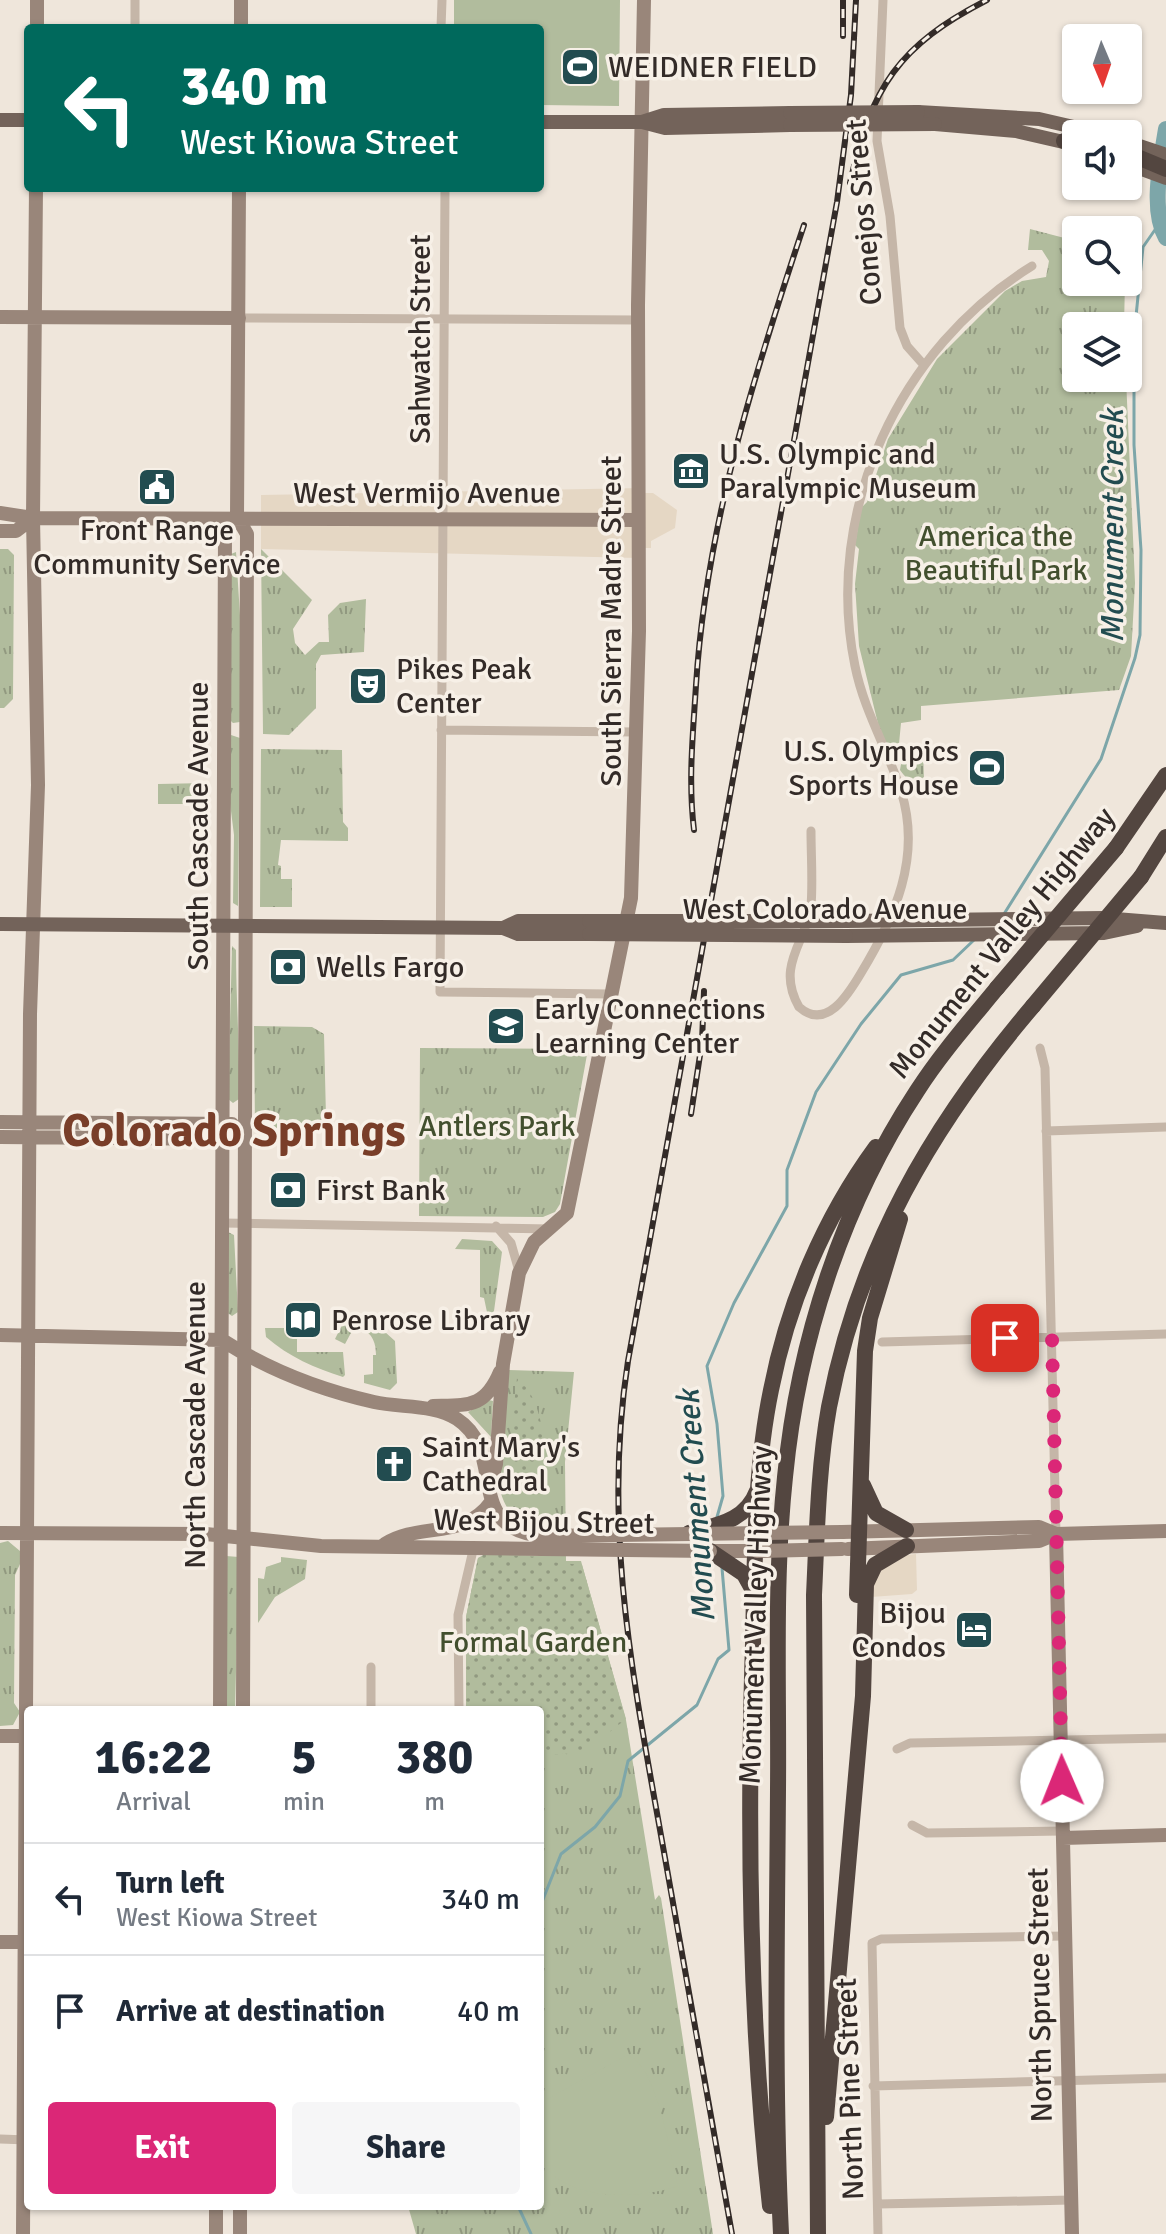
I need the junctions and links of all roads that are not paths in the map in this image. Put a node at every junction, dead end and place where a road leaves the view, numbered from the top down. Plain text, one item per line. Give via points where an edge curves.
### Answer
1 (37, 0) edge
2 (135, 0) edge
3 (241, 0) edge
4 (442, 0) edge
5 (644, 0) edge
6 (883, 0) edge
7 (37, 24) edge
8 (135, 24) edge
9 (241, 24) edge
10 (441, 24) edge
11 (790, 119) junction
12 (0, 120) edge
13 (24, 120) edge
14 (544, 122) edge
15 (642, 122) junction
16 (1062, 124) edge
17 (1062, 141) edge
18 (1142, 147) edge
19 (1166, 155) edge
20 (1142, 159) edge
21 (1142, 169) edge
22 (1166, 169) edge
23 (1166, 178) edge
24 (36, 192) edge
25 (239, 192) edge
26 (445, 192) edge
27 (1032, 266) dead end
28 (0, 317) edge
29 (35, 317) junction
30 (239, 318) junction
31 (638, 320) junction
32 (444, 321) junction
33 (923, 364) junction
34 (0, 513) edge
35 (237, 517) junction
36 (33, 518) junction
37 (442, 519) junction
38 (638, 520) junction
39 (0, 531) edge
40 (224, 729) junction
41 (246, 729) junction
42 (441, 730) junction
43 (636, 732) junction
44 (1164, 776) edge
45 (811, 831) dead end
46 (1166, 837) edge
47 (1166, 858) edge
48 (1141, 877) junction
49 (889, 921) junction
50 (1148, 923) junction
51 (1166, 923) edge
52 (0, 924) edge
53 (33, 925) junction
54 (224, 926) junction
55 (245, 926) junction
56 (440, 928) junction
57 (589, 928) junction
58 (881, 936) junction
59 (609, 994) junction
60 (1040, 1048) dead end
61 (915, 1094) junction
62 (944, 1120) junction
63 (0, 1122) edge
64 (1166, 1127) edge
65 (30, 1130) junction
66 (1046, 1131) junction
67 (223, 1132) junction
68 (244, 1132) junction
69 (0, 1137) edge
70 (222, 1223) junction
71 (243, 1223) junction
72 (496, 1226) junction
73 (551, 1229) junction
74 (519, 1273) junction
75 (1166, 1334) edge
76 (0, 1335) edge
77 (29, 1335) junction
78 (1052, 1337) junction
79 (222, 1340) junction
80 (882, 1342) dead end
81 (244, 1354) junction
82 (503, 1364) junction
83 (410, 1406) junction
84 (861, 1469) junction
85 (759, 1485) junction
86 (490, 1496) junction
87 (850, 1531) junction
88 (1166, 1531) edge
89 (759, 1532) junction
90 (0, 1533) edge
91 (27, 1533) junction
92 (221, 1534) junction
93 (686, 1534) junction
94 (1056, 1534) junction
95 (244, 1537) junction
96 (907, 1538) junction
97 (543, 1543) junction
98 (381, 1546) junction
99 (474, 1546) junction
100 (850, 1549) junction
101 (710, 1551) junction
102 (757, 1551) junction
103 (754, 1592) junction
104 (371, 1667) dead end
105 (27, 1706) edge
106 (220, 1706) edge
107 (243, 1706) edge
108 (371, 1706) edge
109 (459, 1706) edge
110 (0, 1736) edge
111 (24, 1736) edge
112 (1166, 1738) edge
113 (1061, 1741) junction
114 (857, 1744) junction
115 (897, 1749) dead end
116 (912, 1825) dead end
117 (1062, 1834) junction
118 (1166, 1835) edge
119 (1065, 1936) junction
120 (0, 1942) edge
121 (24, 1942) edge
122 (1166, 2078) edge
123 (1069, 2081) junction
124 (873, 2086) junction
125 (0, 2139) edge
126 (24, 2140) edge
127 (1071, 2200) junction
128 (24, 2203) edge
129 (878, 2204) junction
130 (216, 2210) edge
131 (240, 2210) edge
132 (23, 2234) edge
133 (216, 2234) edge
134 (240, 2234) edge
135 (773, 2234) edge
136 (781, 2234) edge
137 (818, 2234) edge
138 (878, 2234) edge
139 (1072, 2234) edge

1 - 7 street
2 - 8 street
3 - 9 street
4 - 10 street
5 - 15 street, South Sierra Madre Street
6 - 33 street, Conejos Street via 877,141 900,328
11 - 15 main road via 665,128
11 - 16 main road, bridge via 918,112
11 - 17 main road, bridge via 1002,129
12 - 13 main road
14 - 15 main road
15 - 31 street, South Sierra Madre Street
18 - 19 main road
20 - 22 highway
21 - 23 main road
24 - 29 street
25 - 30 street, South Cascade Avenue
26 - 32 street, Sahwatch Street
27 - 33 street via 972,311
28 - 29 street
29 - 30 street
29 - 36 street
30 - 32 street
30 - 35 street, South Cascade Avenue
31 - 32 street
31 - 38 street, South Sierra Madre Street
32 - 37 street, Sahwatch Street
33 - 49 street via 891,417 867,476 854,528 848,591 858,682 900,789 907,829 906,877
34 - 36 street
35 - 36 street, West Vermijo Avenue
35 - 37 street, West Vermijo Avenue
35 - 40 street, South Cascade Avenue via 225,534
35 - 41 street, South Cascade Avenue via 247,534
36 - 39 street via 16,531
36 - 53 street via 38,785
37 - 38 street, West Vermijo Avenue
37 - 42 street, Sahwatch Street
38 - 43 street, South Sierra Madre Street
40 - 41 street
40 - 54 street, South Cascade Avenue
41 - 55 street, South Cascade Avenue
42 - 43 street
42 - 56 street, Sahwatch Street
43 - 59 street, South Sierra Madre Street via 630,912
44 - 61 highway, Monument Valley Highway, bridge via 1116,848
45 - 58 street via 811,909 792,951 792,992 799,1007 818,1016 828,1014
46 - 48 highway, Monument Valley Highway
47 - 48 highway
48 - 62 highway, Monument Valley Highway, bridge via 984,1064
49 - 50 main road, West Colorado Avenue via 1103,918
49 - 57 main road, West Colorado Avenue, bridge
49 - 58 street
50 - 51 main road, West Colorado Avenue
50 - 58 main road, West Colorado Avenue via 1104,933
52 - 53 main road, West Colorado Avenue
53 - 54 main road, West Colorado Avenue
53 - 65 street
54 - 55 main road, West Colorado Avenue
54 - 67 street, South Cascade Avenue
55 - 56 main road, West Colorado Avenue
55 - 68 street, South Cascade Avenue
56 - 57 main road, West Colorado Avenue via 503,928 518,934
56 - 59 street via 440,992
57 - 58 main road, West Colorado Avenue, bridge
59 - 73 street, South Sierra Madre Street via 570,1205
60 - 66 street, North Spruce Street
61 - 85 highway via 868,1157 817,1243 781,1348 763,1432
61 - 136 highway, Monument Valley Highway via 867,1184 828,1277 803,1364 786,1467 780,1554 777,1882
62 - 84 highway via 899,1221 870,1318 862,1381
62 - 137 highway, Monument Valley Highway via 898,1200 867,1272 839,1365 824,1444 814,1595
63 - 65 street
64 - 66 street
65 - 67 street
65 - 69 street
65 - 77 street
66 - 78 street, North Spruce Street
67 - 68 street
67 - 70 street, North Cascade Avenue
68 - 71 street, North Cascade Avenue
70 - 71 street
70 - 79 street, North Cascade Avenue
71 - 72 street
71 - 81 street, North Cascade Avenue
72 - 73 street
72 - 74 street via 511,1243
73 - 74 street, South Sierra Madre Street via 534,1242
74 - 82 street, South Sierra Madre Street
75 - 78 street
76 - 77 street
77 - 79 street
77 - 91 street
78 - 80 street
78 - 94 street, North Spruce Street
79 - 81 street
79 - 92 street, North Cascade Avenue
81 - 83 street via 332,1391
81 - 95 street, North Cascade Avenue
82 - 83 street via 486,1396 472,1404
82 - 86 street
83 - 86 street via 453,1417 470,1430 480,1448
84 - 87 highway
84 - 96 highway via 867,1499 876,1513
85 - 89 highway
85 - 93 highway, bridge via 750,1506 737,1518
86 - 97 street via 510,1528
86 - 98 street via 482,1514 463,1526 397,1536
87 - 89 street, West Bijou Street, bridge
87 - 96 street, West Bijou Street
87 - 100 highway
88 - 94 street, West Bijou Street
89 - 93 street, West Bijou Street, bridge
89 - 102 highway, bridge
90 - 91 street, West Bijou Street
91 - 92 street, West Bijou Street
91 - 105 street
92 - 95 street, West Bijou Street
92 - 106 street, North Cascade Avenue
93 - 97 street, West Bijou Street, bridge
94 - 96 street, West Bijou Street via 1039,1527
94 - 113 street, North Spruce Street
95 - 98 street, West Bijou Street via 313,1546
95 - 107 street, North Cascade Avenue
96 - 100 street, West Bijou Street
96 - 114 highway via 875,1565 866,1584
97 - 99 street, West Bijou Street
97 - 101 street, West Bijou Street, bridge
98 - 99 street, West Bijou Street
99 - 109 street via 458,1615
100 - 102 street, West Bijou Street, bridge
100 - 114 highway
101 - 102 street, West Bijou Street
101 - 103 highway via 741,1571
102 - 103 highway
103 - 135 highway via 749,1828
104 - 108 street
110 - 111 street
112 - 113 street
113 - 115 street via 910,1743
113 - 117 street, North Spruce Street
114 - 137 highway
116 - 117 street via 927,1833
117 - 118 street
117 - 119 street, North Spruce Street
119 - 123 street, North Spruce Street
119 - 124 street, North Pine Street via 872,1943
120 - 121 street
122 - 123 street
123 - 124 street
123 - 127 street, North Spruce Street
124 - 129 street, North Pine Street
125 - 126 street
127 - 129 street
127 - 139 street, North Spruce Street
128 - 132 street
129 - 138 street, North Pine Street
130 - 133 street
131 - 134 street

